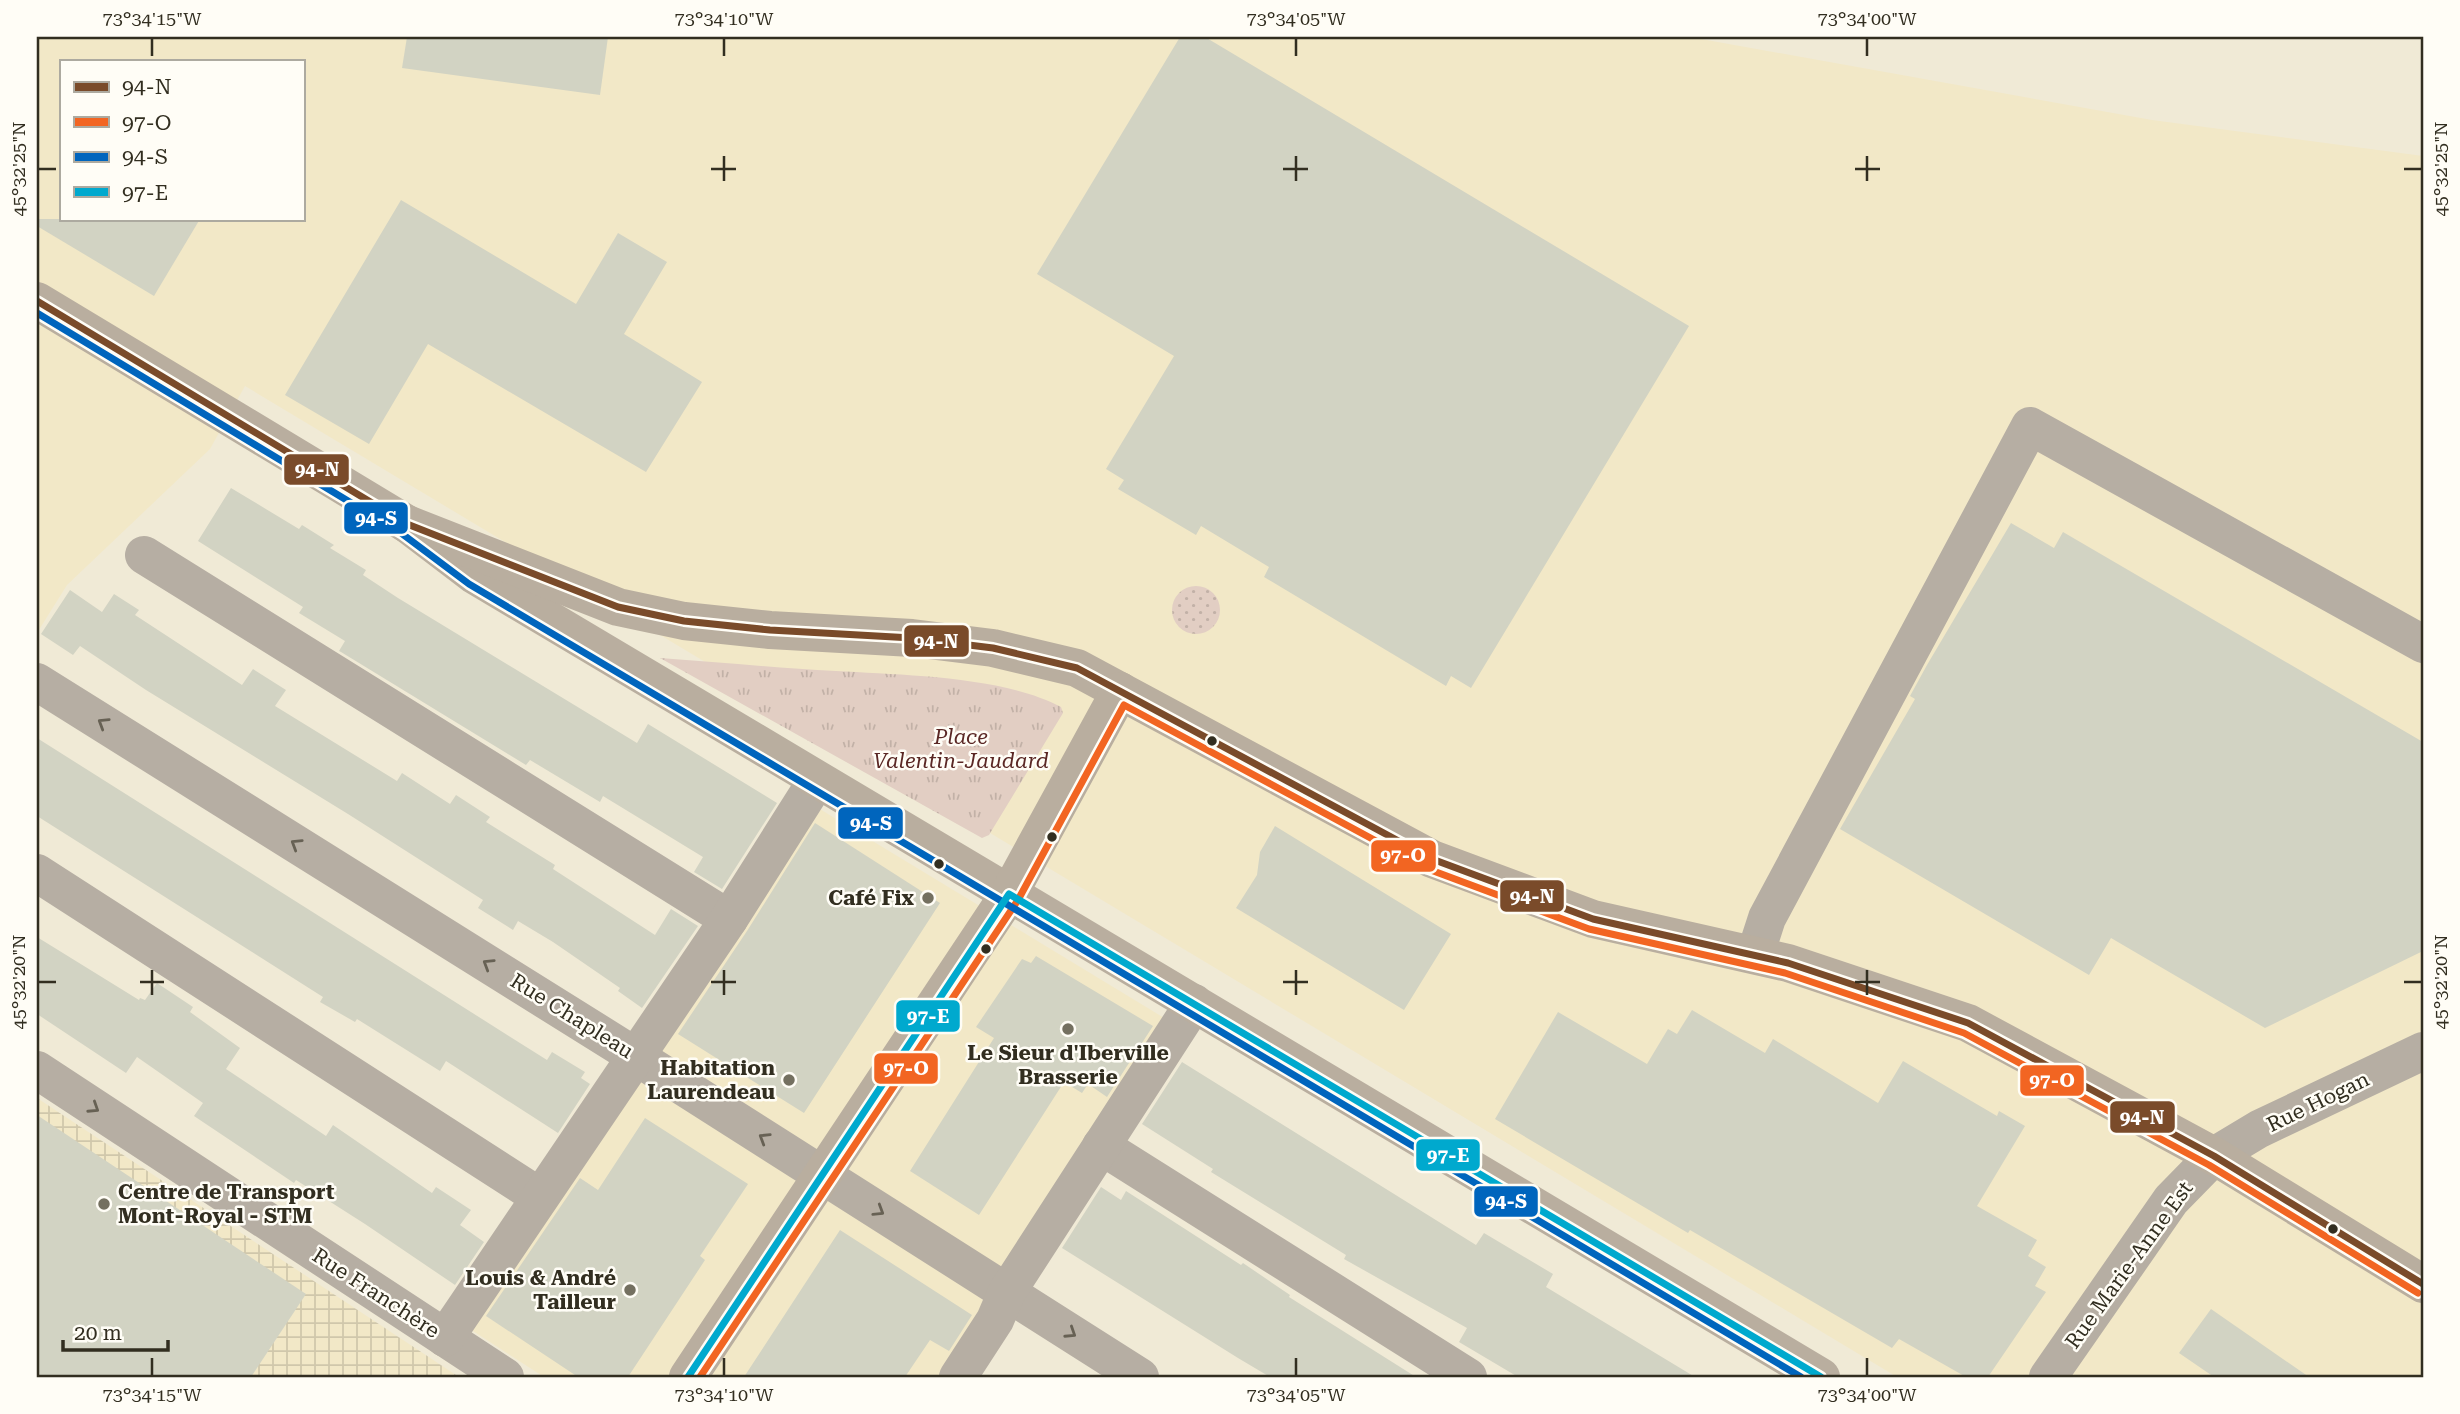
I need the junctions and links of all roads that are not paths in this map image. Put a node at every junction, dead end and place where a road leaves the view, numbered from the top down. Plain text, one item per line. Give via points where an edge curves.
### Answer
1 (37, 301) edge
2 (407, 524) junction
3 (144, 555) dead end
4 (2423, 644) edge
5 (37, 682) edge
6 (1120, 691) junction
7 (817, 780) junction
8 (37, 873) edge
9 (1009, 894) junction
10 (729, 919) junction
11 (1755, 955) junction
12 (1194, 1003) junction
13 (2423, 1051) edge
14 (635, 1056) junction
15 (37, 1070) edge
16 (1101, 1146) junction
17 (2214, 1156) junction
18 (821, 1175) junction
19 (540, 1197) junction
20 (2423, 1284) edge
21 (1007, 1292) junction
22 (445, 1339) junction
23 (1799, 1372) edge
24 (505, 1377) edge
25 (688, 1377) edge
26 (958, 1377) edge
27 (1140, 1377) edge
28 (1468, 1377) edge
29 (2048, 1377) edge

1 - 2 main road
2 - 6 main road via 618,607 684,621 993,648 1077,668
2 - 7 main road via 474,575
3 - 10 street
4 - 11 street via 2030,426 1767,918
14 -> 5 street, Rue Chapleau
6 - 9 main road
6 - 11 main road via 1432,859 1593,919
7 - 9 main road
7 - 10 street
8 - 19 street
9 - 12 main road
9 - 18 main road
10 - 14 street
11 - 17 main road via 1968,1023
12 - 16 street
12 - 23 main road
13 - 17 street, Rue Hogan via 2259,1129
18 -> 14 street, Rue Chapleau
14 - 19 street
15 -> 22 street, Rue Franchère
16 - 21 street
16 - 28 street
17 - 20 main road
17 - 29 street, Rue Marie-Anne Est via 2171,1200
18 -> 21 street, Rue Chapleau
18 - 25 main road
19 - 22 street
21 - 26 street via 995,1320
21 -> 27 street, Rue Chapleau
22 - 24 street, Rue Franchère

